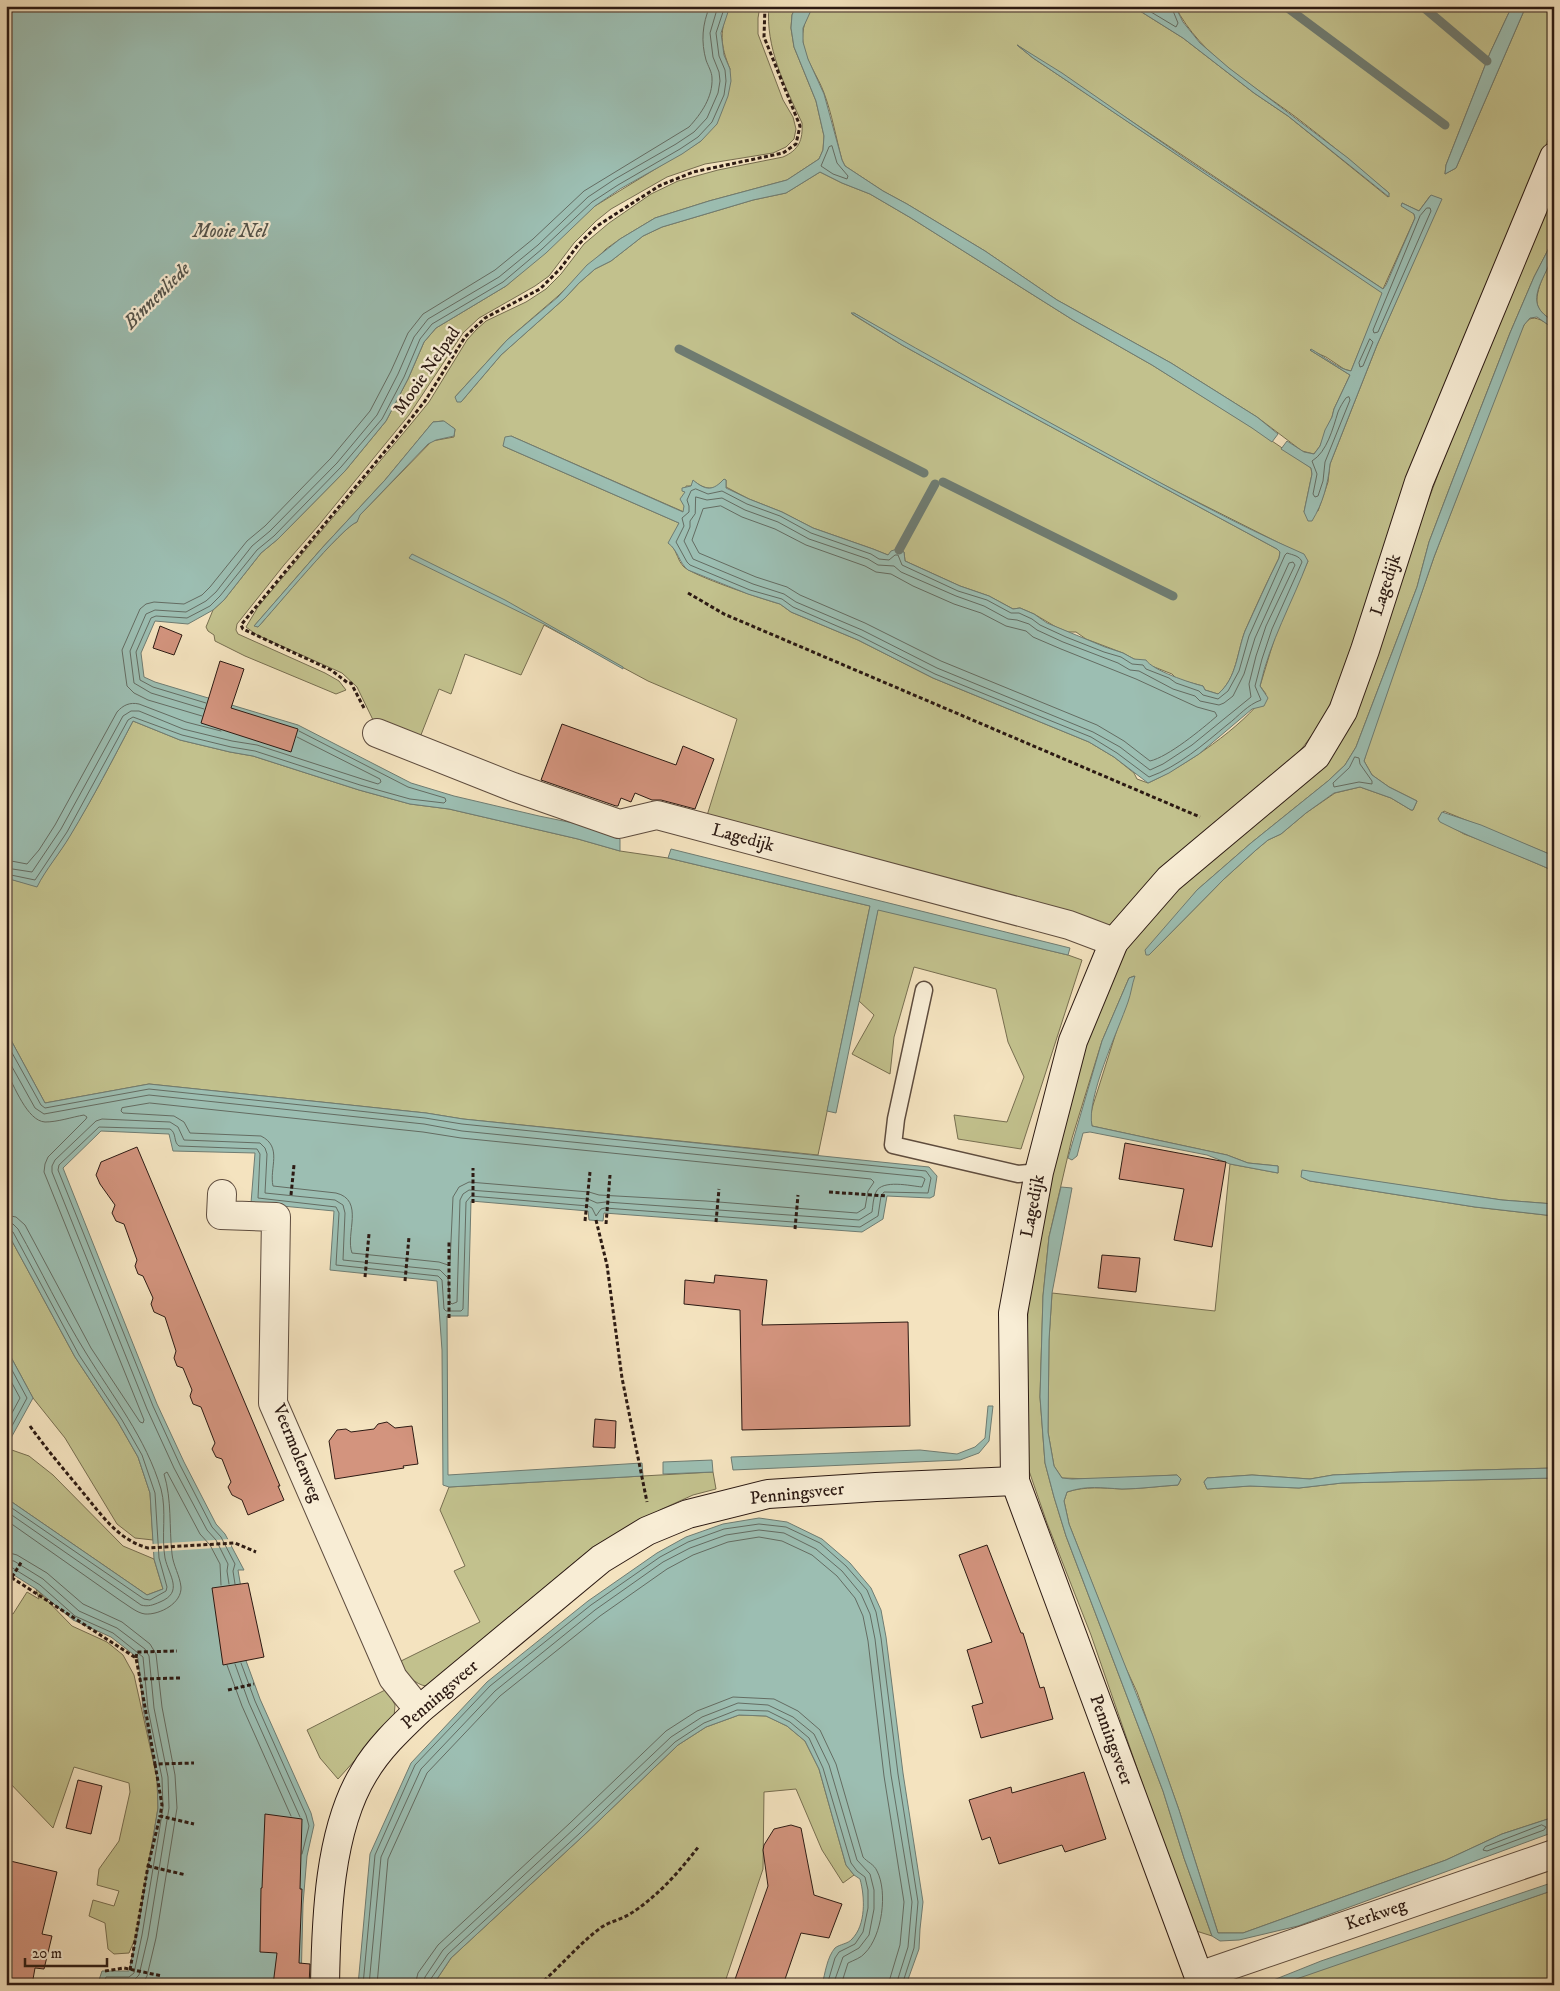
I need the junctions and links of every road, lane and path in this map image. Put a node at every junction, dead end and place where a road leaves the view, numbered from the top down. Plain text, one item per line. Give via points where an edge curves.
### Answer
1 (765, 6) edge
2 (1554, 157) edge
3 (688, 593) dead end
4 (377, 733) joint
5 (1229, 828) junction
6 (1114, 942) junction
7 (924, 990) dead end
8 (294, 1166) dead end
9 (473, 1168) dead end
10 (590, 1172) dead end
11 (1039, 1172) junction
12 (610, 1175) dead end
13 (719, 1189) dead end
14 (829, 1192) dead end
15 (222, 1194) dead end
16 (798, 1195) dead end
17 (887, 1196) dead end
18 (290, 1198) dead end
19 (473, 1203) dead end
20 (585, 1220) dead end
21 (596, 1220) dead end
22 (716, 1222) dead end
23 (606, 1224) dead end
24 (795, 1229) dead end
25 (368, 1234) dead end
26 (409, 1237) dead end
27 (449, 1240) dead end
28 (365, 1277) dead end
29 (406, 1281) dead end
30 (449, 1318) dead end
31 (30, 1426) dead end
32 (1015, 1481) junction
33 (643, 1482) dead end
34 (256, 1552) dead end
35 (22, 1561) dead end
36 (6, 1574) edge
37 (12, 1577) junction
38 (176, 1651) dead end
39 (136, 1658) junction
40 (180, 1678) dead end
41 (140, 1679) junction
42 (254, 1684) dead end
43 (228, 1690) dead end
44 (419, 1710) junction
45 (194, 1763) dead end
46 (155, 1764) junction
47 (160, 1816) junction
48 (194, 1824) dead end
49 (699, 1846) dead end
50 (1554, 1854) edge
51 (148, 1866) junction
52 (186, 1875) dead end
53 (105, 1970) dead end
54 (130, 1970) junction
55 (162, 1976) dead end
56 (1201, 1980) edge
57 (325, 1985) edge
58 (539, 1985) edge

1 - 4 path, Mooie Nelpad via 764,37 800,126 796,144 783,153 693,172 659,186 597,226 540,289 485,318 465,337 425,401 241,625 261,639 331,670 351,683
2 - 5 street, Lagedijk via 1419,482 1343,711 1316,756
3 - 5 path via 724,614
4 - 6 street, Lagedijk via 513,787 619,824 657,815 1069,925
5 - 6 street, Lagedijk via 1169,879
6 - 11 street, Lagedijk via 1073,1041
7 - 11 lane via 893,1145 1018,1174
8 - 18 path
9 - 19 path
10 - 20 path
11 - 32 street, Lagedijk via 1013,1313
12 - 23 path
13 - 22 path
14 - 17 path
15 - 44 street, Veermolenweg via 221,1215 276,1217 273,1403 393,1678
16 - 24 path
21 - 33 path via 607,1265 622,1378
25 - 28 path
26 - 29 path
27 - 30 path
31 - 34 path via 104,1520 134,1544 148,1548 235,1543
32 - 44 street, Penningsveer via 768,1494 688,1514 648,1531 601,1559
32 - 56 street, Penningsveer
35 - 37 path
36 - 37 path
37 - 39 path
38 - 39 path via 137,1652
39 - 41 path
40 - 41 path
41 - 46 path
42 - 43 path
44 - 57 street, Penningsveer via 364,1772 349,1803 333,1870
45 - 46 path
46 - 47 path via 162,1805
47 - 48 path
47 - 51 path
49 - 58 path via 682,1869 657,1893 630,1914 601,1927
50 - 56 street, Kerkweg
51 - 52 path
51 - 54 path
53 - 54 path
54 - 55 path

